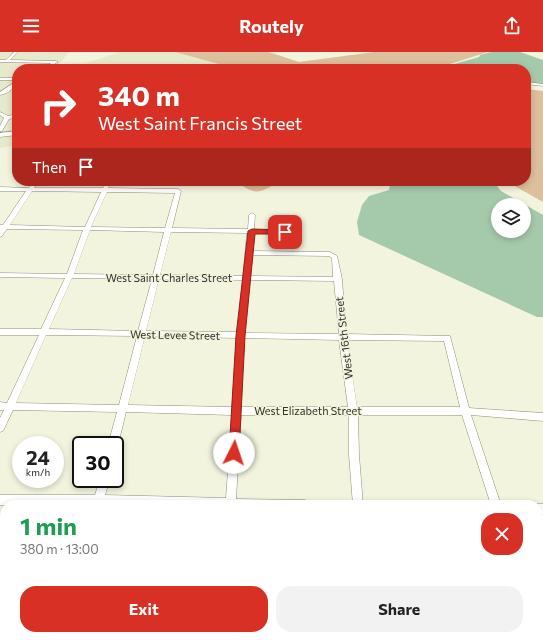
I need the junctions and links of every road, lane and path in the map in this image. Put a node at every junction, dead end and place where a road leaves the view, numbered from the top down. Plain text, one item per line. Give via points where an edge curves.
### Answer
1 (16, 52) edge
2 (0, 61) edge
3 (7, 61) junction
4 (52, 64) edge
5 (0, 79) edge
6 (12, 79) edge
7 (531, 84) edge
8 (543, 85) edge
9 (12, 86) edge
10 (2, 93) edge
11 (0, 102) edge
12 (0, 113) edge
13 (12, 116) edge
14 (7, 118) junction
15 (0, 130) edge
16 (12, 134) edge
17 (0, 135) edge
18 (32, 186) edge
19 (106, 186) edge
20 (0, 189) edge
21 (30, 189) junction
22 (104, 191) junction
23 (252, 216) dead end
24 (2, 227) edge
25 (87, 229) junction
26 (169, 230) junction
27 (252, 231) junction
28 (285, 232) dead end
29 (0, 235) edge
30 (249, 253) junction
31 (0, 275) edge
32 (69, 277) junction
33 (155, 278) junction
34 (246, 278) junction
35 (338, 279) junction
36 (0, 332) edge
37 (44, 332) junction
38 (141, 334) junction
39 (241, 336) junction
40 (343, 339) junction
41 (0, 406) edge
42 (10, 406) junction
43 (122, 408) junction
44 (237, 411) junction
45 (353, 411) junction
46 (465, 411) junction
47 (543, 417) edge
48 (0, 428) edge
49 (115, 436) edge
50 (103, 488) edge
51 (100, 500) edge
52 (231, 500) edge
53 (358, 500) edge
54 (494, 500) edge

1 - 3 street
2 - 3 street
3 - 4 street via 56,62
5 - 6 street
7 - 8 street
9 - 10 street
10 - 11 street
12 - 14 street
13 - 14 street
14 - 15 street
16 - 17 street
18 - 21 street
19 - 22 street
20 - 21 street
21 - 22 street
21 - 24 street
22 - 25 street
22 - 26 street via 178,191
23 - 27 street
24 - 25 street
24 - 29 street
25 - 26 street
25 - 32 street
26 - 27 street
26 - 33 street
27 - 28 street
27 - 30 street
30 - 34 street
30 - 35 street, West 16th Street via 330,254 336,260
31 - 32 street, West Saint Charles Street
32 - 33 street, West Saint Charles Street
32 - 37 street
33 - 34 street, West Saint Charles Street
33 - 38 street
34 - 35 street, West Saint Charles Street
34 - 39 street
35 - 40 street, West 16th Street
36 - 37 street, West Levee Street
37 - 38 street, West Levee Street
37 - 42 street
38 - 39 street, West Levee Street
38 - 43 street
39 - 40 street, West Levee Street
39 - 44 street
40 - 45 street, West 16th Street
40 - 46 street, West Levee Street via 447,338
41 - 42 street, West Elizabeth Street
42 - 43 street, West Elizabeth Street
42 - 48 street
43 - 44 street, West Elizabeth Street
43 - 49 street
44 - 45 street, West Elizabeth Street
44 - 52 street
45 - 46 street, West Elizabeth Street
45 - 53 street, West 16th Street
46 - 47 street, West Elizabeth Street
46 - 54 street
50 - 51 street

